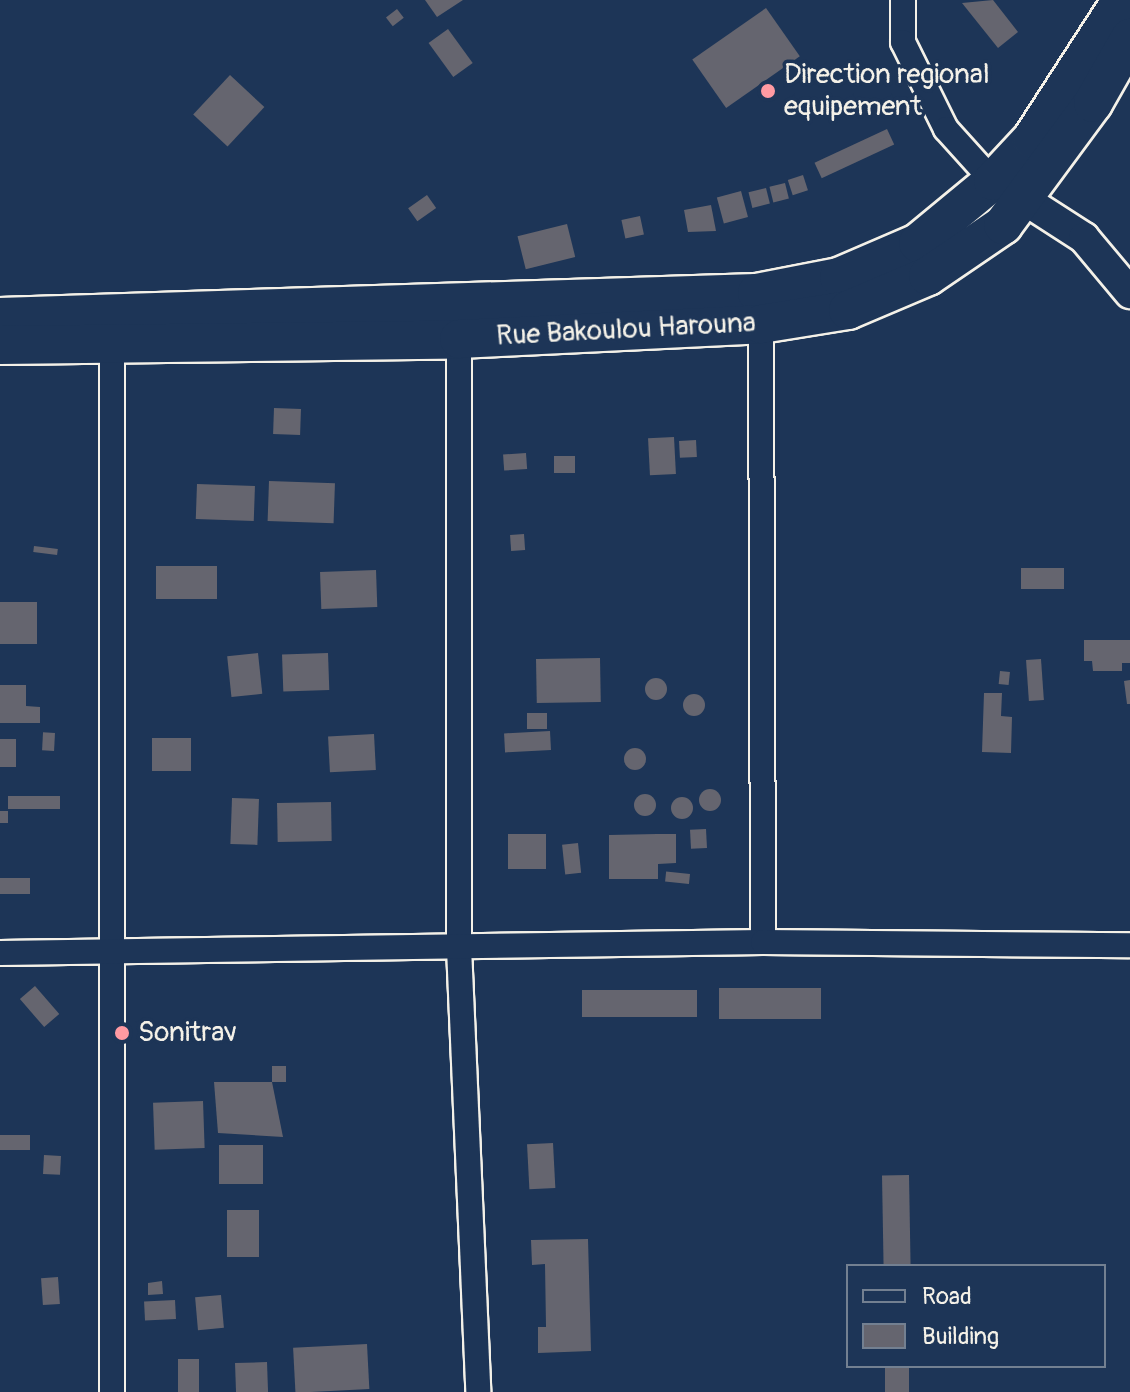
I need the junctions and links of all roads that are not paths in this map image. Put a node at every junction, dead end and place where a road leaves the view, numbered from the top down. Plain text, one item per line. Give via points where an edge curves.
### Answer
1 (1122, 0) edge
2 (905, 3) edge
3 (1130, 38) edge
4 (1009, 189) junction
5 (1130, 293) edge
6 (0, 317) edge
7 (761, 324) junction
8 (459, 339) junction
9 (112, 342) junction
10 (0, 345) edge
11 (763, 942) junction
12 (1130, 945) edge
13 (459, 948) junction
14 (112, 950) junction
15 (0, 953) edge
16 (112, 1392) edge
17 (478, 1392) edge

1 - 4 highway, Rue Bakoulou Harouna via 1032,139
2 - 4 street via 903,42 946,129
3 - 4 highway, Rue Bakoulou Harouna
4 - 5 street via 1084,238
4 - 6 highway, Rue Bakoulou Harouna via 918,243 839,277 757,293
4 - 7 highway, Rue Bakoulou Harouna via 1003,225 928,276 848,310
7 - 8 highway, Rue Bakoulou Harouna
7 - 11 street
8 - 9 highway, Rue Bakoulou Harouna
8 - 13 street
9 - 10 highway, Rue Bakoulou Harouna
9 - 14 street
11 - 12 street
11 - 13 street
13 - 14 street
13 - 17 street
14 - 15 street
14 - 16 street

